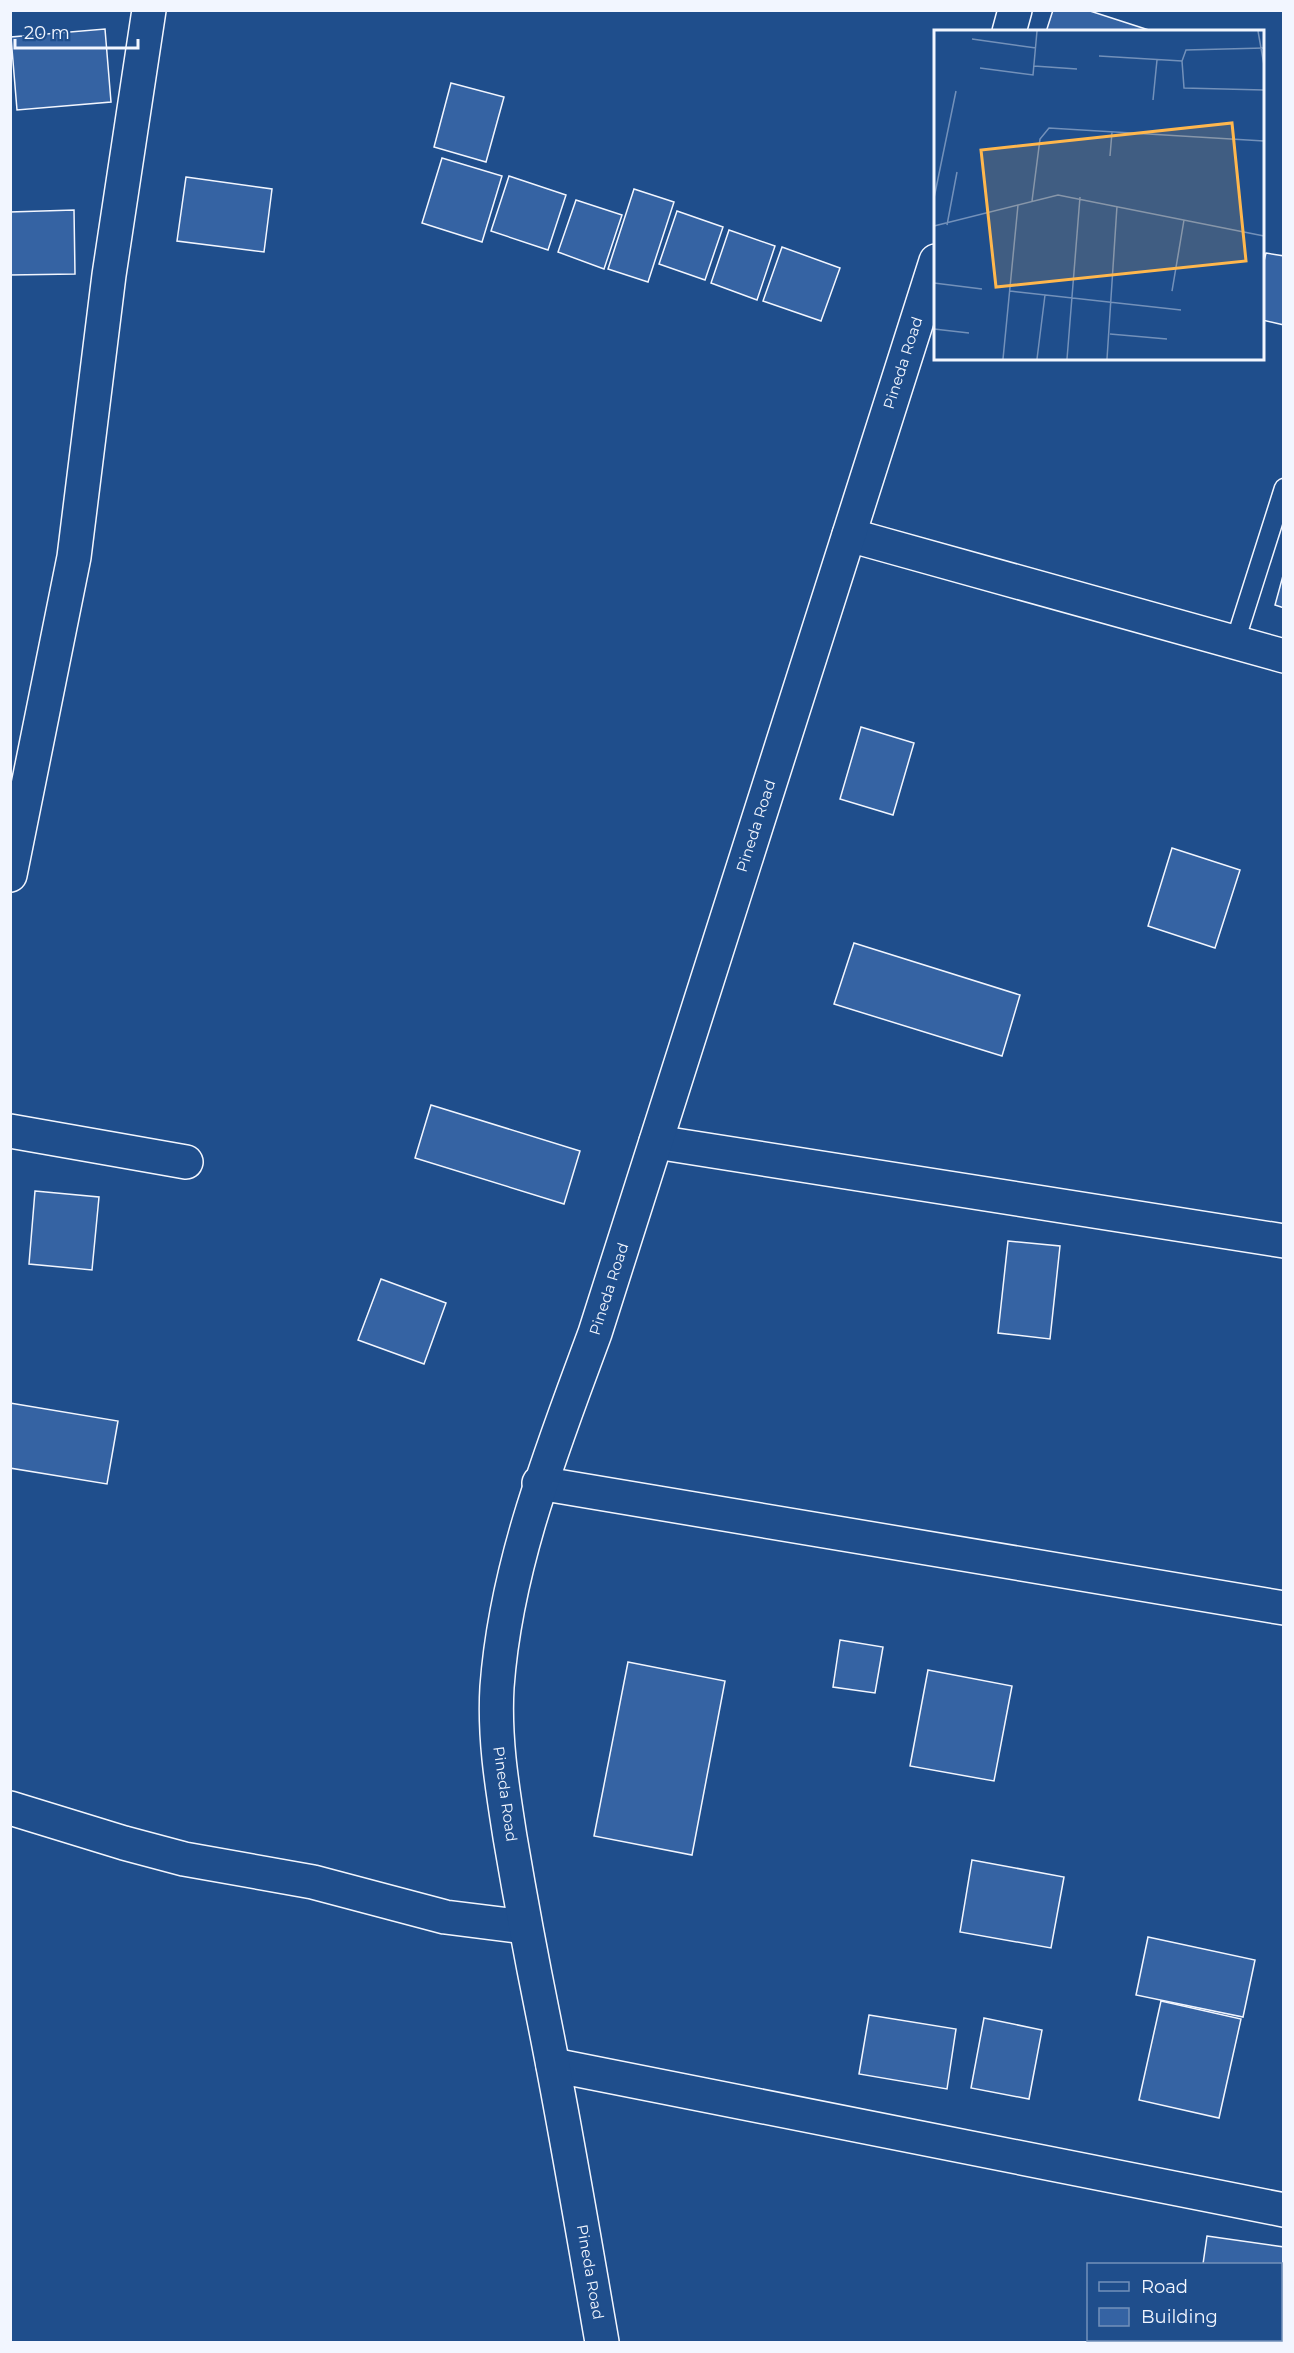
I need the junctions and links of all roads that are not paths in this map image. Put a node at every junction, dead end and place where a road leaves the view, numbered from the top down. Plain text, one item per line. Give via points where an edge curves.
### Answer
1 (149, 10) edge
2 (1015, 10) edge
3 (1010, 30) edge
4 (934, 267) edge
5 (1284, 488) edge
6 (849, 535) junction
7 (1234, 642) junction
8 (1284, 656) edge
9 (10, 875) edge
10 (10, 1131) edge
11 (656, 1143) junction
12 (186, 1162) dead end
13 (1284, 1240) edge
14 (539, 1483) junction
15 (1284, 1608) edge
16 (10, 1808) edge
17 (525, 1927) junction
18 (553, 2065) junction
19 (1284, 2210) edge
20 (602, 2343) edge

1 - 9 street via 109,275 74,557
2 - 3 street
4 - 6 street, Pineda Road
5 - 7 lane
6 - 7 street
6 - 11 street, Pineda Road
7 - 8 street
10 - 12 street
11 - 13 street
11 - 14 street, Pineda Road via 595,1333
14 - 15 street
14 - 17 street, Pineda Road via 511,1596 497,1687 497,1752
16 - 17 street via 124,1844 184,1858 313,1882 445,1917
17 - 18 street, Pineda Road
18 - 19 street
18 - 20 street, Pineda Road

